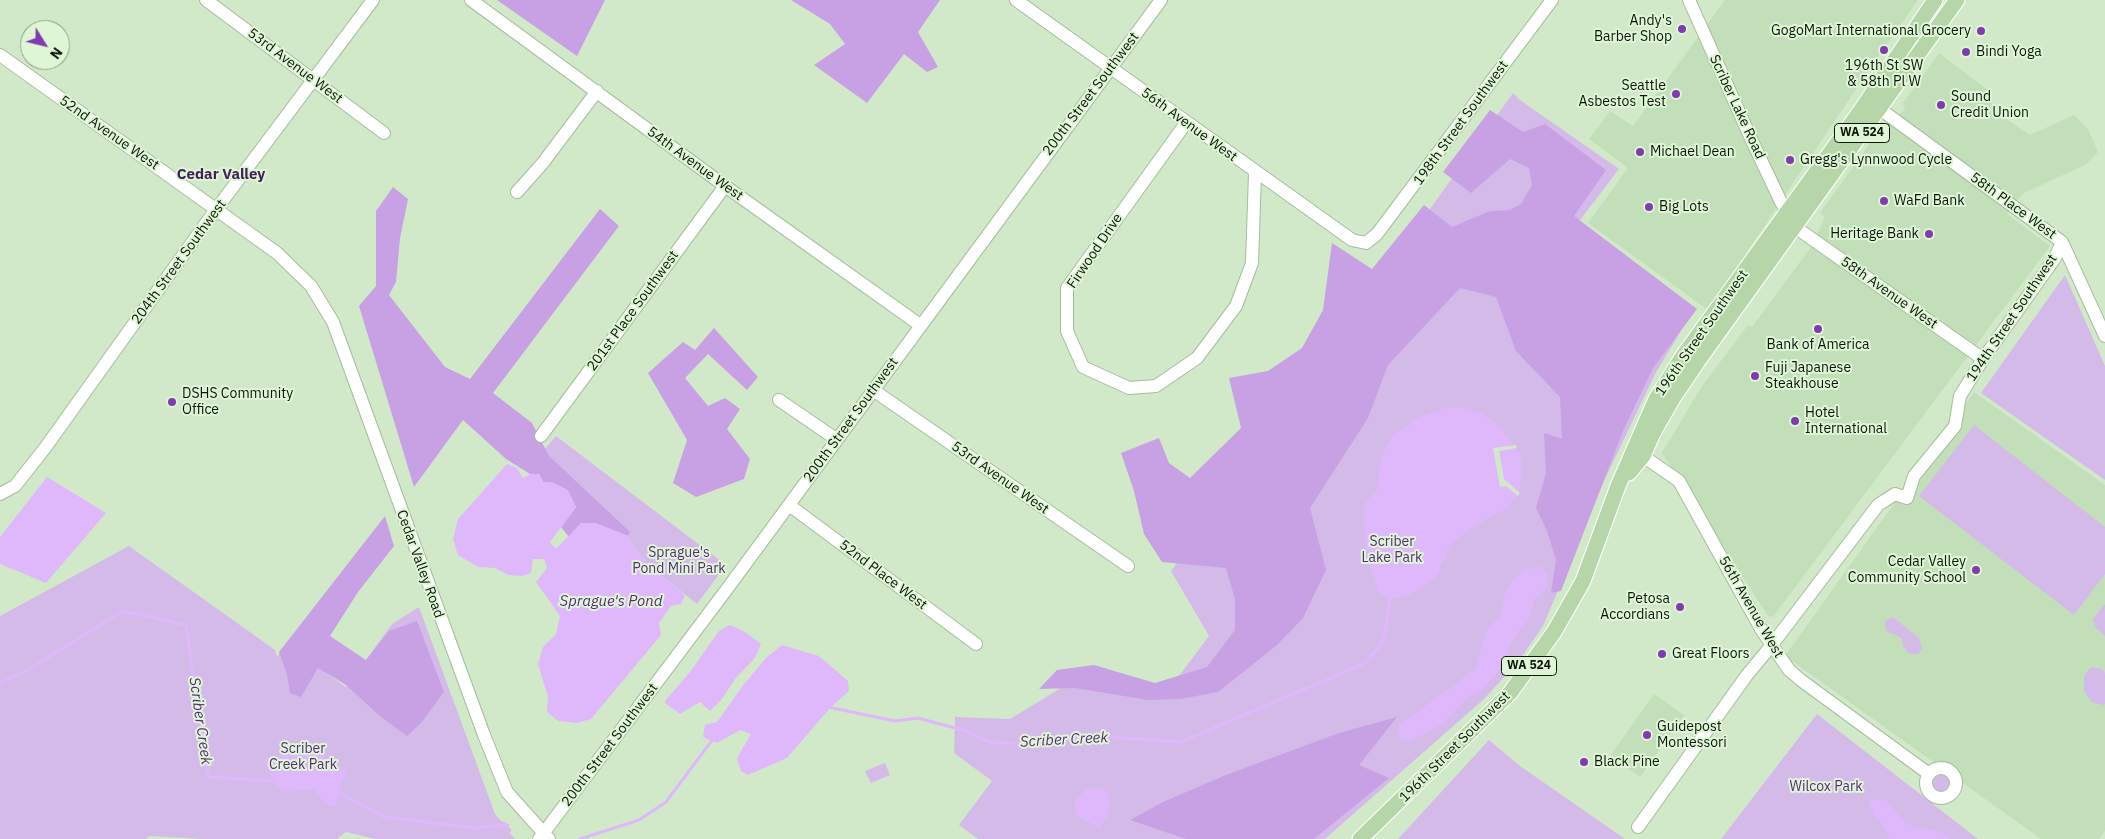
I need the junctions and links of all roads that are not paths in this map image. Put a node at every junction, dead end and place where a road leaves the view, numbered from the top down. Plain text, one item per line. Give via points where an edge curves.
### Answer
1 (206, 0) edge
2 (372, 0) edge
3 (472, 0) edge
4 (1016, 0) edge
5 (1161, 0) edge
6 (1552, 0) edge
7 (1689, 0) edge
8 (1935, 0) edge
9 (1946, 0) edge
10 (1957, 0) edge
11 (1943, 18) junction
12 (0, 55) edge
13 (1110, 68) junction
14 (313, 79) junction
15 (1879, 83) junction
16 (597, 91) junction
17 (1880, 110) junction
18 (1186, 123) junction
19 (384, 133) dead end
20 (1255, 173) junction
21 (725, 186) junction
22 (517, 192) dead end
23 (216, 209) junction
24 (1787, 214) junction
25 (1795, 227) junction
26 (2062, 242) junction
27 (1366, 243) joint
28 (311, 286) joint
29 (920, 325) junction
30 (2105, 336) edge
31 (1983, 359) junction
32 (873, 390) junction
33 (780, 400) dead end
34 (1652, 407) junction
35 (540, 436) dead end
36 (836, 440) junction
37 (1643, 456) junction
38 (1618, 486) junction
39 (0, 494) edge
40 (789, 505) junction
41 (1128, 566) dead end
42 (976, 644) dead end
43 (1771, 646) junction
44 (1929, 774) dead end
45 (1638, 827) dead end
46 (544, 837) edge
47 (1360, 839) edge

1 - 14 street, 53rd Avenue West
2 - 14 street, 204th Street Southwest
3 - 16 street, 54th Avenue West
4 - 13 street, 56th Avenue West
5 - 13 street, 200th Street Southwest
6 - 27 street, 198th Street Southwest via 1377,234
7 - 24 street, Scriber Lake Road
8 - 15 main road, 196th Street Southwest
9 - 11 main road
10 - 11 main road, 196th Street Southwest / WA 524
11 - 17 main road, 196th Street Southwest / WA 524
12 - 23 street, 52nd Avenue West
13 - 18 street, 56th Avenue West
13 - 29 street, 200th Street Southwest
14 - 19 street, 53rd Avenue West
14 - 23 street, 204th Street Southwest
15 - 17 main road via 1882,87 1876,105
15 - 24 main road, 196th Street Southwest
16 - 21 street, 54th Avenue West
16 - 22 street
17 - 25 main road, 196th Street Southwest / WA 524
17 - 26 street, 58th Place West
18 - 20 street, 56th Avenue West
18 - 20 street, Firwood Drive via 1067,288 1067,331 1083,367 1129,388 1156,386 1197,358 1236,306 1252,263
20 - 27 street, 56th Avenue West via 1352,240
21 - 29 street, 54th Avenue West
21 - 35 street, 201st Place Southwest
23 - 28 street, 52nd Avenue West via 277,254
23 - 39 street, 204th Street Southwest via 45,448 15,486
24 - 25 street
24 - 34 main road, 196th Street Southwest via 1683,356
25 - 31 street, 58th Avenue West
25 - 37 main road, 196th Street Southwest / WA 524 via 1673,398
26 - 30 street, 58th Place West
26 - 31 street, 194th Street Southwest via 2055,258
28 - 46 street, Cedar Valley Road via 333,322 507,792
29 - 32 street, 200th Street Southwest
31 - 43 street, 194th Street Southwest via 1960,396 1955,426 1914,476 1907,498 1895,494 1878,505
32 - 36 street, 200th Street Southwest
32 - 41 street, 53rd Avenue West
33 - 36 street
34 - 37 main road via 1653,416 1641,446
34 - 38 main road, 196th Street Southwest
36 - 40 street, 200th Street Southwest
37 - 38 main road, 196th Street Southwest / WA 524
37 - 43 street, 56th Avenue West via 1679,481
38 - 47 main road, 196th Street Southwest / WA 524 via 1583,581 1554,632 1515,686
40 - 42 street, 52nd Place West
40 - 46 street, 200th Street Southwest
43 - 44 street, 56th Avenue West via 1802,681
43 - 45 street

